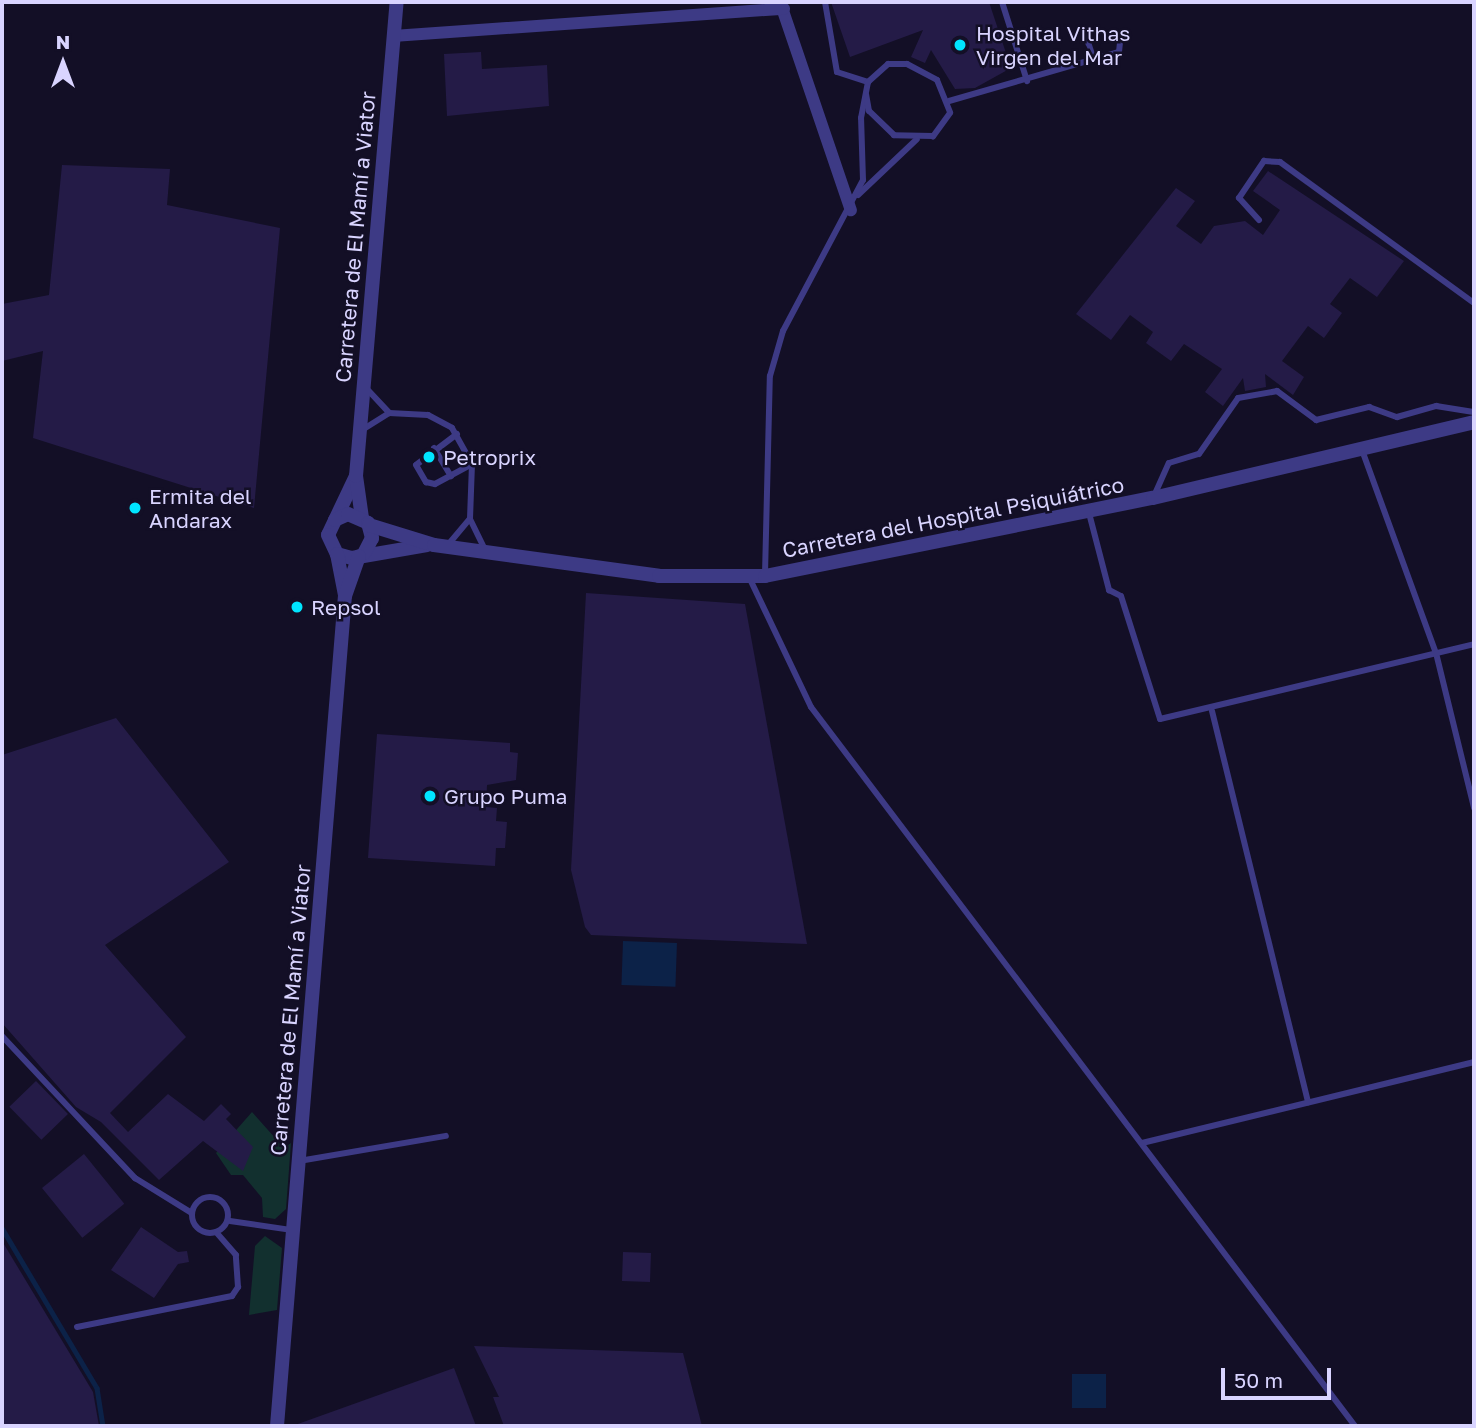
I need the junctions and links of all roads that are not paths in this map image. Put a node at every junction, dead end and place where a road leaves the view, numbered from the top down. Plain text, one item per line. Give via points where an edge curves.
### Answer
1 (397, 2) edge
2 (825, 2) edge
3 (1002, 2) edge
4 (782, 6) edge
5 (1121, 33) dead end
6 (393, 36) junction
7 (1086, 36) dead end
8 (1094, 61) junction
9 (1027, 81) junction
10 (868, 82) junction
11 (866, 94) junction
12 (949, 100) junction
13 (917, 139) junction
14 (853, 204) junction
15 (1259, 220) dead end
16 (1474, 303) edge
17 (363, 385) junction
18 (1474, 412) edge
19 (389, 413) junction
20 (1474, 422) edge
21 (359, 432) junction
22 (457, 434) junction
23 (434, 448) junction
24 (1362, 450) junction
25 (472, 464) junction
26 (356, 476) junction
27 (451, 476) junction
28 (1153, 498) junction
29 (1088, 511) junction
30 (470, 519) junction
31 (335, 520) junction
32 (366, 522) junction
33 (440, 545) junction
34 (486, 552) junction
35 (337, 554) junction
36 (362, 554) junction
37 (765, 576) junction
38 (749, 577) junction
39 (345, 596) junction
40 (1474, 644) edge
41 (1436, 653) junction
42 (1212, 711) junction
43 (1474, 808) edge
44 (2, 1036) edge
45 (1474, 1062) edge
46 (1308, 1102) junction
47 (446, 1136) dead end
48 (1142, 1143) junction
49 (299, 1161) junction
50 (190, 1212) junction
51 (230, 1221) junction
52 (294, 1230) junction
53 (216, 1232) junction
54 (76, 1327) dead end
55 (277, 1426) edge
56 (1355, 1426) edge

1 - 6 street, Carretera de El Mamí a Viator
2 - 10 lane via 837,72
3 - 9 lane
4 - 6 street
4 - 14 street
5 - 8 lane via 1119,52
6 - 17 street, Carretera de El Mamí a Viator
7 - 8 lane
8 - 9 lane
9 - 12 lane
10 - 11 lane
10 - 12 lane via 888,64 907,64 937,80
11 - 13 lane via 879,125
11 - 14 lane via 861,118 866,164
12 - 13 lane via 950,113 939,129
13 - 14 lane
14 - 37 lane via 783,331 770,376
15 - 16 lane via 1239,198 1264,161 1280,162
17 - 19 lane
17 - 21 street, Carretera de El Mamí a Viator
18 - 28 lane via 1436,406 1397,416 1369,407 1316,420 1277,391 1238,398 1199,454 1169,463
19 - 21 lane
19 - 22 lane via 440,418
20 - 24 street, Carretera del Hospital Psiquiátrico
21 - 26 street, Carretera de El Mamí a Viator
22 - 23 lane
22 - 25 lane
23 - 27 lane
23 - 27 lane via 416,465 426,482
24 - 28 street, Carretera del Hospital Psiquiátrico
24 - 41 lane
25 - 27 lane
25 - 30 lane
26 - 31 street
26 - 32 street
28 - 29 street, Carretera del Hospital Psiquiátrico
29 - 37 street, Carretera del Hospital Psiquiátrico
29 - 42 lane via 1108,590 1121,596 1160,719
30 - 33 lane
30 - 34 lane
31 - 32 street via 348,514
31 - 35 street via 328,535
32 - 33 street
32 - 36 street
33 - 34 street, Carretera del Hospital Psiquiátrico
33 - 36 street
34 - 38 street, Carretera del Hospital Psiquiátrico via 659,576
35 - 36 street
35 - 39 street
36 - 39 street
37 - 38 street, Carretera del Hospital Psiquiátrico
38 - 48 lane via 811,707 1034,1010
39 - 49 street, Carretera de El Mamí a Viator
40 - 41 lane
41 - 42 lane
41 - 43 lane
42 - 46 lane
44 - 50 lane via 135,1178
45 - 46 lane
46 - 48 lane
47 - 49 lane
48 - 56 lane
49 - 52 street, Carretera de El Mamí a Viator
50 - 51 lane via 202,1198 218,1201
50 - 53 lane via 202,1230
51 - 52 lane
51 - 53 lane
52 - 55 street, Carretera de El Mamí a Viator
53 - 54 lane via 236,1255 239,1287 232,1296

